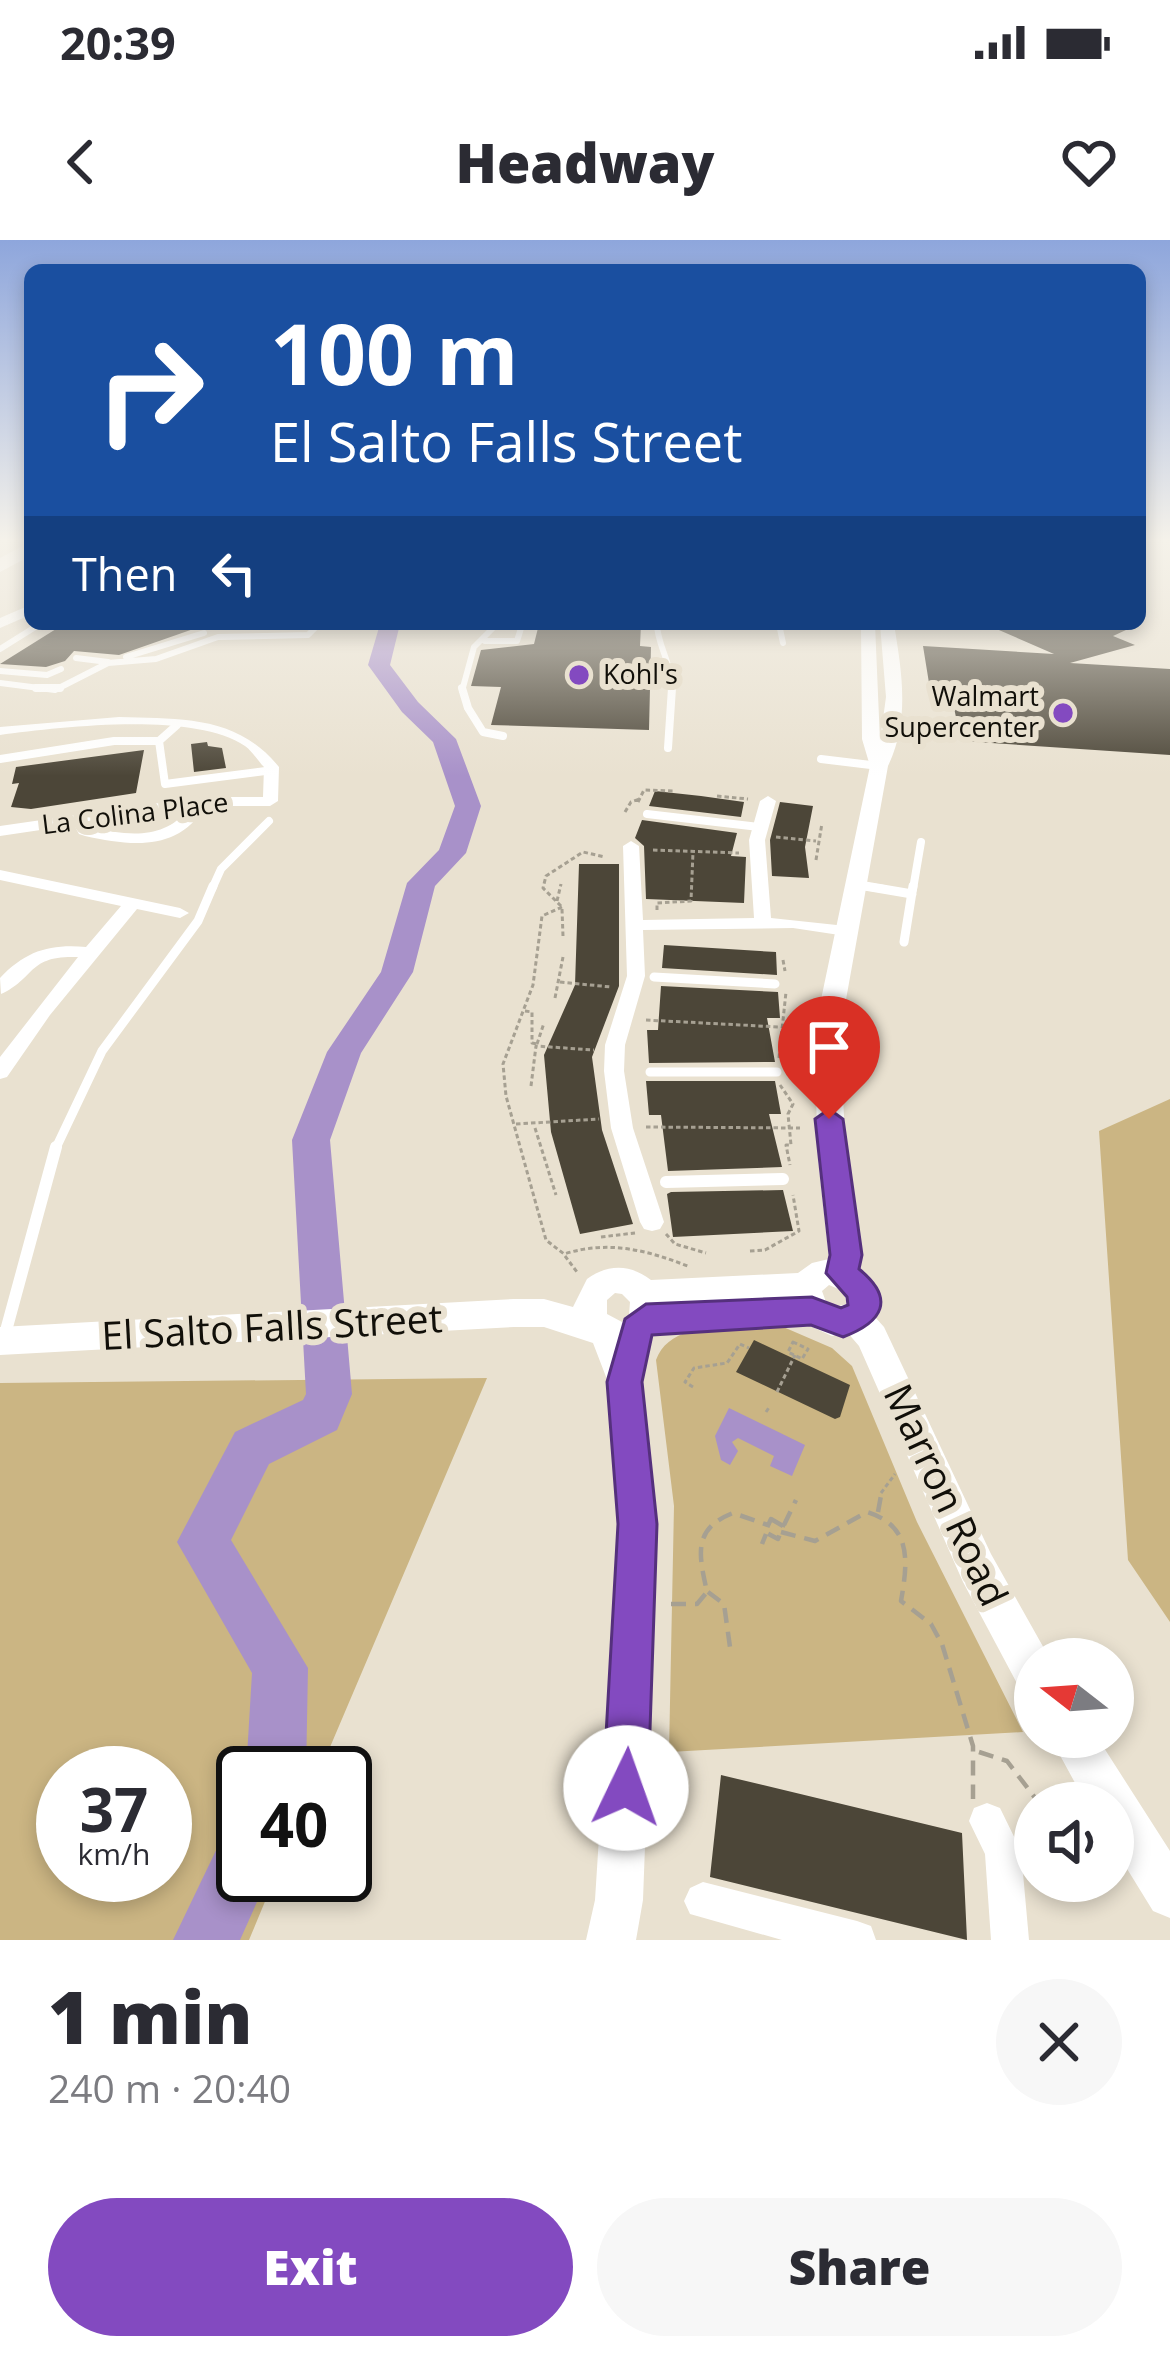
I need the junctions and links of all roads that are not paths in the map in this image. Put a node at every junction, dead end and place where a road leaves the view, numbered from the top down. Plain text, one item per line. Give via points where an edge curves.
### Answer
1 (30, 630) edge
2 (207, 630) edge
3 (313, 630) edge
4 (495, 630) edge
5 (520, 630) edge
6 (657, 630) edge
7 (780, 630) edge
8 (868, 630) edge
9 (888, 630) edge
10 (204, 633) junction
11 (218, 637) junction
12 (485, 641) junction
13 (783, 643) dead end
14 (0, 649) edge
15 (76, 658) dead end
16 (108, 663) junction
17 (0, 671) edge
18 (88, 673) junction
19 (0, 683) edge
20 (177, 724) junction
21 (0, 731) edge
22 (503, 736) dead end
23 (159, 741) junction
24 (668, 748) dead end
25 (0, 759) edge
26 (820, 759) dead end
27 (879, 766) junction
28 (274, 770) junction
29 (762, 801) road end
30 (201, 802) junction
31 (647, 814) dead end
32 (80, 820) junction
33 (269, 821) dead end
34 (0, 831) edge
35 (759, 832) junction
36 (921, 842) dead end
37 (640, 848) road end
38 (0, 875) edge
39 (856, 885) junction
40 (912, 894) junction
41 (130, 906) junction
42 (180, 913) dead end
43 (772, 924) junction
44 (634, 925) junction
45 (845, 936) junction
46 (904, 942) dead end
47 (93, 953) junction
48 (639, 979) junction
49 (781, 982) road end
50 (1, 988) edge
51 (0, 1072) edge
52 (650, 1072) dead end
53 (777, 1072) road end
54 (790, 1180) road end
55 (651, 1182) junction
56 (653, 1229) road end
57 (842, 1273) junction
58 (614, 1310) junction
59 (807, 1311) junction
60 (855, 1318) junction
61 (2, 1341) edge
62 (1015, 1638) edge
63 (980, 1811) road end
64 (1134, 1837) edge
65 (1170, 1894) edge
66 (703, 1900) dead end
67 (610, 1940) edge
68 (857, 1940) edge
69 (1010, 1940) edge

1 - 14 lane
2 - 10 lane
3 - 11 lane
4 - 12 lane
5 - 12 lane via 517,641
6 - 24 lane via 671,660
7 - 13 lane
8 - 27 street
9 - 27 street via 893,743
10 - 11 lane
10 - 16 lane
11 - 16 lane via 156,659
12 - 22 lane via 474,647 460,700 483,732
15 - 16 lane
16 - 18 lane
17 - 18 lane
18 - 19 lane via 55,690
20 - 21 street
20 - 23 lane
20 - 28 street via 254,742
23 - 25 lane
23 - 28 lane via 165,784
26 - 27 lane
27 - 39 street
28 - 30 street, La Colina Place via 270,801
29 - 35 street
30 - 32 street, La Colina Place
30 - 32 street via 188,824 152,842 86,831
31 - 35 lane
32 - 34 street, La Colina Place
33 - 61 lane via 221,869 198,921 102,1051 52,1156
35 - 43 street
36 - 40 lane
37 - 44 street
38 - 41 street
39 - 40 lane
39 - 45 street
40 - 46 lane
41 - 42 street
41 - 47 street
43 - 44 street
43 - 45 street
44 - 48 street
45 - 57 street via 826,1033
47 - 50 street via 51,949 27,959
47 - 51 street
48 - 49 lane
48 - 55 street via 615,1045 622,1129
52 - 53 lane
54 - 55 lane
55 - 56 street
57 - 59 street via 815,1275
57 - 60 street via 866,1299
58 - 59 street, El Salto Falls Street
58 - 61 street, El Salto Falls Street
58 - 67 street via 638,1524 619,1900
59 - 60 street via 832,1322
60 - 62 street, Marron Road via 872,1337
63 - 69 street via 1004,1851
64 - 65 street
66 - 68 street

